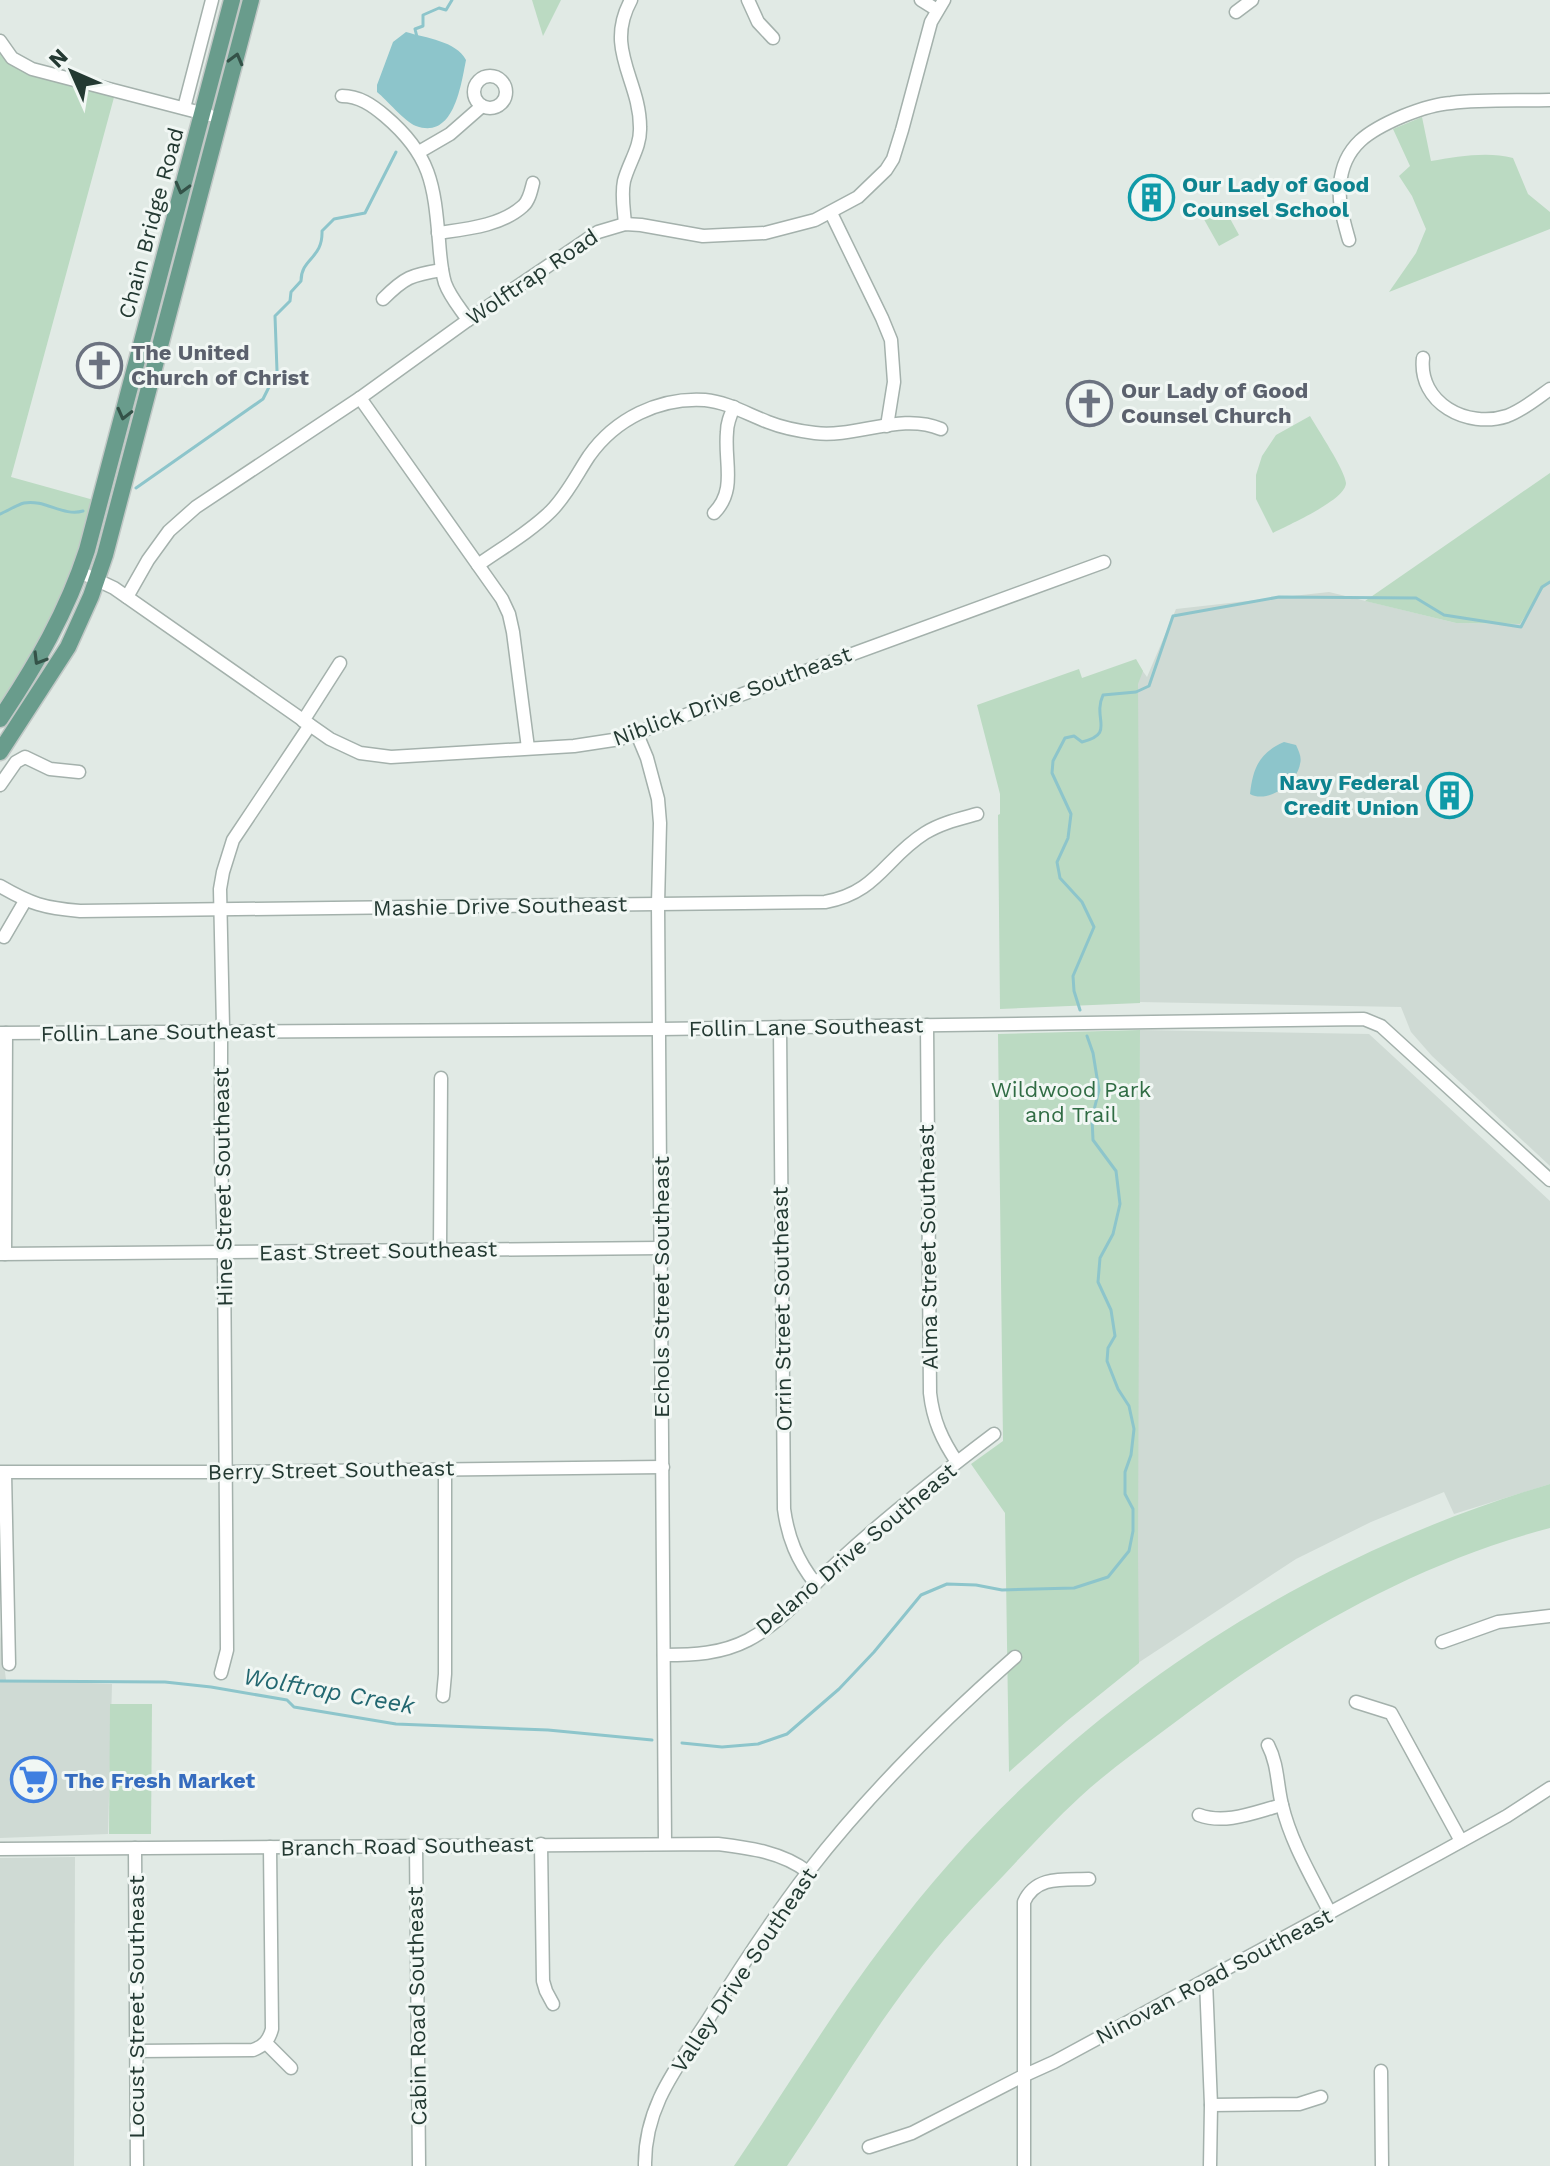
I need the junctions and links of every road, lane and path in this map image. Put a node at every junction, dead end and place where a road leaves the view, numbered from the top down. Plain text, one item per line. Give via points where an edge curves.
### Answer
1 (212, 0) edge
2 (232, 0) edge
3 (251, 0) edge
4 (631, 0) edge
5 (748, 0) edge
6 (921, 0) edge
7 (1252, 0) edge
8 (940, 5) edge
9 (1236, 12) dead end
10 (773, 38) dead end
11 (0, 41) edge
12 (342, 96) dead end
13 (1550, 100) edge
14 (482, 106) dead end
15 (184, 108) junction
16 (202, 113) junction
17 (220, 117) junction
18 (419, 152) junction
19 (533, 183) dead end
20 (831, 213) junction
21 (625, 224) junction
22 (438, 233) junction
23 (1349, 240) dead end
24 (442, 270) junction
25 (383, 299) dead end
26 (468, 320) junction
27 (1423, 358) dead end
28 (1550, 389) edge
29 (360, 398) junction
30 (734, 407) junction
31 (887, 426) junction
32 (941, 429) dead end
33 (714, 513) dead end
34 (1104, 562) dead end
35 (478, 565) junction
36 (80, 572) junction
37 (97, 578) junction
38 (127, 597) junction
39 (340, 663) dead end
40 (0, 719) edge
41 (307, 723) junction
42 (637, 734) junction
43 (528, 748) junction
44 (0, 752) edge
45 (79, 772) dead end
46 (0, 785) edge
47 (977, 814) dead end
48 (0, 886) edge
49 (25, 901) junction
50 (658, 904) junction
51 (221, 908) junction
52 (4, 937) dead end
53 (927, 1025) junction
54 (780, 1027) junction
55 (660, 1029) junction
56 (221, 1031) junction
57 (3, 1033) edge
58 (441, 1078) dead end
59 (1550, 1180) edge
60 (661, 1248) junction
61 (440, 1251) junction
62 (224, 1252) junction
63 (2, 1254) edge
64 (994, 1434) dead end
65 (957, 1462) junction
66 (663, 1467) junction
67 (445, 1469) junction
68 (3, 1472) edge
69 (226, 1472) junction
70 (815, 1583) junction
71 (1550, 1616) edge
72 (1442, 1642) dead end
73 (664, 1655) junction
74 (1015, 1657) dead end
75 (9, 1664) dead end
76 (221, 1673) dead end
77 (443, 1696) dead end
78 (1356, 1702) dead end
79 (1268, 1745) dead end
80 (1550, 1788) edge
81 (1282, 1805) junction
82 (1199, 1815) dead end
83 (1461, 1841) junction
84 (665, 1843) junction
85 (541, 1844) junction
86 (416, 1845) junction
87 (270, 1847) junction
88 (135, 1848) junction
89 (0, 1849) edge
90 (808, 1872) junction
91 (1089, 1879) dead end
92 (1330, 1913) junction
93 (1206, 1981) junction
94 (553, 2004) dead end
95 (266, 2043) junction
96 (137, 2051) junction
97 (291, 2068) dead end
98 (1381, 2071) dead end
99 (1023, 2076) junction
100 (1321, 2097) dead end
101 (1211, 2105) junction
102 (869, 2147) dead end
103 (137, 2166) edge
104 (419, 2166) edge
105 (645, 2166) edge
106 (1024, 2166) edge
107 (1210, 2166) edge
108 (1382, 2166) edge

1 - 15 street
2 - 16 main road, Chain Bridge Road
17 -> 3 main road, Chain Bridge Road
4 - 21 street via 621,21 620,45 640,130 623,184
5 - 10 street
6 - 8 street
7 - 9 street
8 - 20 street, Wolftrap Road via 893,159 872,186
11 - 15 street via 12,58 32,69
12 - 18 street via 374,107
13 - 23 street via 1452,102 1367,134 1350,154 1340,182
14 - 18 street
15 - 16 street
16 - 17 street
16 -> 36 main road, Chain Bridge Road
17 - 37 main road, Chain Bridge Road
18 - 22 street via 432,181
19 - 22 street via 524,206 511,214 478,227
20 - 21 street, Wolftrap Road via 743,235 703,236
20 - 31 street via 891,340 894,382
21 - 26 street, Wolftrap Road via 598,232
22 - 24 street
24 - 25 street via 408,277
24 - 26 street via 451,297
26 - 29 street, Wolftrap Road
27 - 28 street via 1423,379 1434,398 1472,418 1508,415
29 - 35 street
29 - 38 street, Wolftrap Road via 180,520
30 - 31 street via 769,423 815,433
30 - 33 street via 727,431 729,485
30 - 35 street via 706,400 675,402 623,422 599,443 552,510
31 - 32 street via 912,422
34 - 42 street, Niblick Drive Southeast
35 - 43 street via 509,614
36 - 37 street, Niblick Drive Southeast
36 -> 40 main road, Chain Bridge Road via 57,628
37 - 38 street, Niblick Drive Southeast
37 - 44 main road, Chain Bridge Road via 68,647
38 - 41 street, Niblick Drive Southeast
39 - 41 street, Hine Street Southeast
41 - 43 street, Niblick Drive Southeast via 346,748 377,756
41 - 51 street, Hine Street Southeast via 233,840 220,889
42 - 43 street, Niblick Drive Southeast
42 - 50 street, Echols Street Southeast via 658,799
45 - 46 street via 50,769 25,757
47 - 50 street, Mashie Drive Southeast via 925,833 866,887 841,899
48 - 49 street, Mashie Drive Southeast
49 - 51 street, Mashie Drive Southeast via 80,911
49 - 52 street
50 - 51 street, Mashie Drive Southeast
50 - 55 street, Echols Street Southeast
51 - 56 street, Hine Street Southeast
53 - 54 street, Follin Lane Southeast
53 - 59 street, Follin Lane Southeast via 1364,1019 1381,1026
53 - 65 street, Alma Street Southeast via 930,1393 940,1435
54 - 55 street, Follin Lane Southeast
54 - 70 street, Orrin Street Southeast via 784,1509 792,1545
55 - 56 street, Follin Lane Southeast
55 - 60 street, Echols Street Southeast
56 - 57 street, Follin Lane Southeast
56 - 62 street, Hine Street Southeast
57 - 63 street
58 - 61 street
60 - 61 street, East Street Southeast
60 - 66 street, Echols Street Southeast
61 - 62 street, East Street Southeast
62 - 63 street, East Street Southeast
62 - 69 street, Hine Street Southeast
64 - 65 street, Delano Drive Southeast
65 - 70 street, Delano Drive Southeast
66 - 67 street, Berry Street Southeast
66 - 73 street, Echols Street Southeast
67 - 69 street, Berry Street Southeast
67 - 77 street
68 - 69 street, Berry Street Southeast
68 - 75 street
69 - 76 street, Hine Street Southeast via 227,1650
70 - 73 street, Delano Drive Southeast via 747,1641 713,1652
71 - 72 street via 1498,1622
73 - 84 street, Echols Street Southeast
74 - 90 street, Valley Drive Southeast via 905,1760
78 - 83 street via 1391,1713
79 - 81 street
80 - 83 street, Ninovan Road Southeast
81 - 82 street via 1228,1819
81 - 92 street
83 - 92 street, Ninovan Road Southeast
84 - 85 street, Branch Road Southeast
84 - 90 street, Branch Road Southeast via 748,1848 776,1854
85 - 86 street, Branch Road Southeast
85 - 94 street via 543,1981
86 - 87 street, Branch Road Southeast
86 - 104 street, Cabin Road Southeast
87 - 88 street, Branch Road Southeast
87 - 95 street via 272,2029
88 - 89 street, Branch Road Southeast
88 - 96 street, Locust Street Southeast
90 - 105 street, Valley Drive Southeast via 659,2097 647,2132
91 - 99 street via 1030,1884 1022,1911
92 - 93 street, Ninovan Road Southeast
93 - 99 street, Ninovan Road Southeast
93 - 101 street
95 - 96 street via 253,2050
95 - 97 street
96 - 103 street, Locust Street Southeast
98 - 108 street
99 - 102 street, Ninovan Road Southeast via 912,2133
99 - 106 street
100 - 101 street via 1299,2104
101 - 107 street

